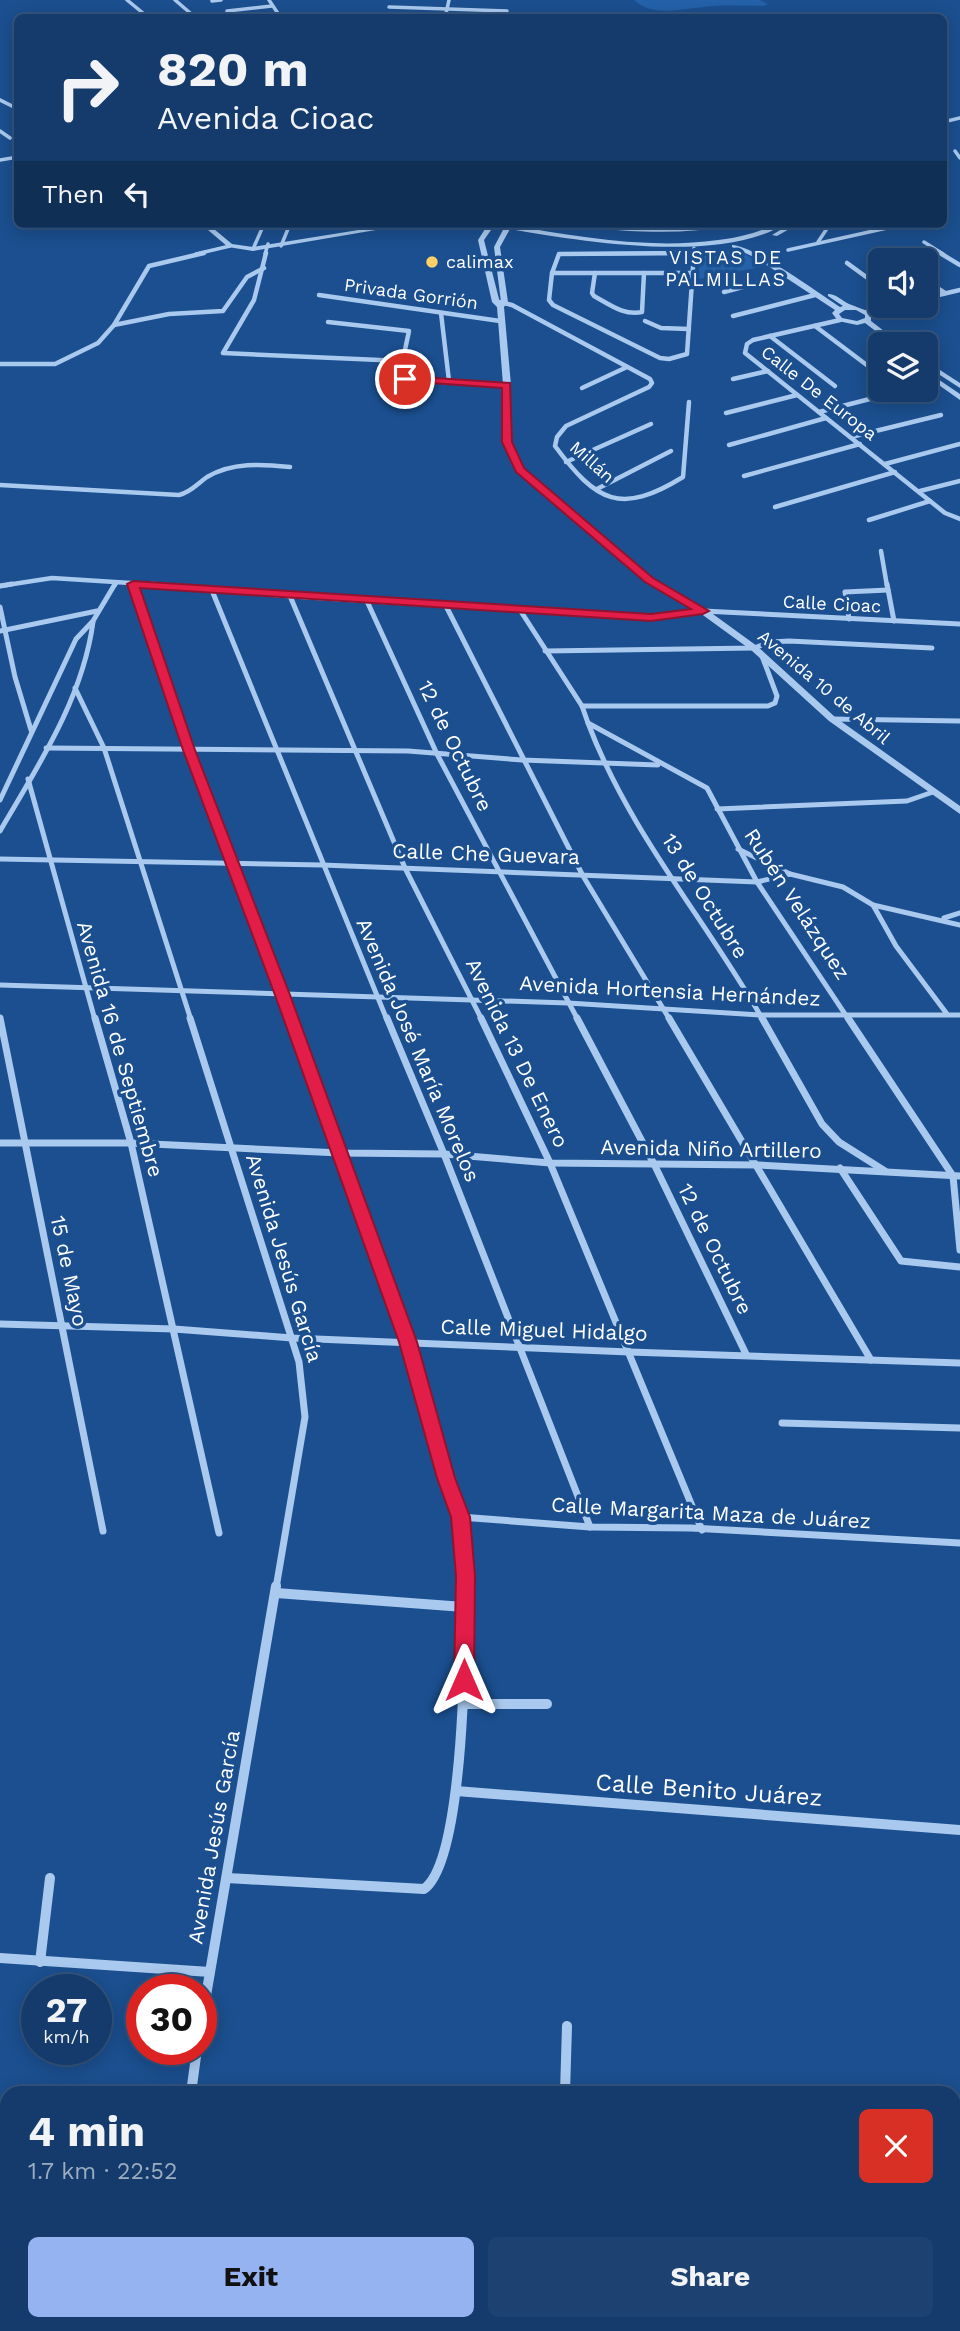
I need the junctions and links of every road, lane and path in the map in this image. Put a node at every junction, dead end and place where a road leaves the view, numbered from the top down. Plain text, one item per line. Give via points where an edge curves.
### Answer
1 (127, 0) edge
2 (175, 0) edge
3 (221, 0) edge
4 (269, 0) edge
5 (449, 0) edge
6 (212, 1) edge
7 (272, 6) junction
8 (389, 8) dead end
9 (447, 9) junction
10 (227, 11) dead end
11 (507, 11) dead end
12 (144, 14) edge
13 (191, 14) edge
14 (277, 14) edge
15 (446, 14) edge
16 (0, 131) edge
17 (0, 141) edge
18 (956, 151) dead end
19 (960, 158) edge
20 (209, 228) edge
21 (218, 228) edge
22 (262, 228) edge
23 (288, 228) edge
24 (362, 228) edge
25 (381, 228) edge
26 (490, 228) edge
27 (506, 228) edge
28 (512, 228) edge
29 (513, 228) edge
30 (769, 228) edge
31 (788, 228) edge
32 (827, 228) edge
33 (886, 228) edge
34 (818, 242) junction
35 (924, 242) dead end
36 (282, 243) junction
37 (230, 246) junction
38 (268, 246) junction
39 (734, 246) junction
40 (254, 247) junction
41 (758, 248) dead end
42 (788, 250) dead end
43 (693, 251) junction
44 (847, 263) dead end
45 (960, 265) edge
46 (264, 268) junction
47 (552, 273) junction
48 (595, 273) junction
49 (644, 273) junction
50 (692, 273) junction
51 (788, 275) junction
52 (868, 278) edge
53 (938, 289) edge
54 (960, 290) edge
55 (724, 292) dead end
56 (945, 293) junction
57 (319, 295) dead end
58 (816, 295) junction
59 (938, 295) edge
60 (500, 304) junction
61 (851, 308) junction
62 (839, 310) junction
63 (867, 312) joint
64 (441, 313) junction
65 (733, 316) dead end
66 (840, 320) junction
67 (500, 321) junction
68 (645, 321) dead end
69 (867, 321) junction
70 (328, 322) dead end
71 (857, 323) junction
72 (114, 325) junction
73 (815, 326) junction
74 (689, 329) junction
75 (869, 332) edge
76 (882, 332) edge
77 (771, 336) junction
78 (402, 361) junction
79 (0, 364) edge
80 (868, 366) edge
81 (627, 367) junction
82 (768, 371) junction
83 (938, 371) edge
84 (733, 379) dead end
85 (449, 381) junction
86 (938, 381) edge
87 (506, 385) junction
88 (835, 386) dead end
89 (960, 386) edge
90 (582, 388) dead end
91 (797, 395) junction
92 (960, 397) edge
93 (868, 399) edge
94 (690, 402) dead end
95 (819, 412) junction
96 (726, 413) dead end
97 (941, 415) dead end
98 (826, 418) junction
99 (651, 424) dead end
100 (851, 437) junction
101 (860, 444) junction
102 (960, 444) edge
103 (729, 445) dead end
104 (671, 451) dead end
105 (566, 462) junction
106 (885, 464) junction
107 (290, 467) dead end
108 (895, 472) junction
109 (744, 477) dead end
110 (960, 481) edge
111 (0, 485) edge
112 (597, 489) junction
113 (920, 491) junction
114 (930, 501) junction
115 (775, 507) dead end
116 (960, 519) edge
117 (869, 520) dead end
118 (881, 551) dead end
119 (116, 583) junction
120 (133, 584) junction
121 (0, 586) edge
122 (211, 588) junction
123 (888, 590) junction
124 (290, 596) junction
125 (366, 599) junction
126 (446, 606) junction
127 (0, 607) edge
128 (520, 610) junction
129 (97, 611) junction
130 (703, 611) junction
131 (849, 619) junction
132 (93, 621) junction
133 (894, 621) junction
134 (960, 624) edge
135 (3, 630) edge
136 (754, 648) junction
137 (932, 648) dead end
138 (545, 651) junction
139 (762, 656) junction
140 (75, 688) junction
141 (582, 706) junction
142 (832, 719) junction
143 (960, 721) edge
144 (588, 723) junction
145 (31, 730) junction
146 (47, 748) junction
147 (104, 748) junction
148 (189, 750) junction
149 (275, 750) junction
150 (357, 750) junction
151 (437, 754) junction
152 (522, 760) junction
153 (603, 763) junction
154 (660, 765) junction
155 (28, 779) junction
156 (933, 792) junction
157 (0, 800) edge
158 (718, 808) junction
159 (960, 811) edge
160 (0, 831) edge
161 (738, 849) junction
162 (48, 858) junction
163 (0, 859) edge
164 (140, 861) junction
165 (233, 862) junction
166 (322, 865) junction
167 (405, 867) junction
168 (499, 872) junction
169 (790, 874) junction
170 (583, 876) junction
171 (670, 878) junction
172 (758, 882) junction
173 (873, 905) junction
174 (960, 914) edge
175 (943, 919) junction
176 (960, 925) edge
177 (0, 985) edge
178 (86, 988) junction
179 (181, 991) junction
180 (282, 995) junction
181 (377, 998) junction
182 (472, 1000) junction
183 (568, 1003) junction
184 (660, 1007) junction
185 (947, 1014) junction
186 (760, 1015) junction
187 (960, 1015) edge
188 (850, 1017) junction
189 (0, 1018) edge
190 (0, 1143) edge
191 (25, 1143) junction
192 (131, 1143) junction
193 (229, 1147) junction
194 (340, 1153) junction
195 (444, 1154) junction
196 (550, 1163) junction
197 (758, 1165) junction
198 (655, 1166) junction
199 (840, 1168) junction
200 (886, 1171) junction
201 (956, 1176) edge
202 (960, 1250) edge
203 (960, 1267) edge
204 (0, 1325) edge
205 (64, 1327) junction
206 (174, 1329) junction
207 (292, 1338) junction
208 (408, 1342) junction
209 (520, 1347) junction
210 (629, 1352) junction
211 (746, 1354) junction
212 (871, 1360) junction
213 (960, 1363) edge
214 (782, 1423) dead end
215 (960, 1427) edge
216 (460, 1517) junction
217 (590, 1527) junction
218 (702, 1530) junction
219 (103, 1531) dead end
220 (219, 1533) dead end
221 (960, 1543) edge
222 (276, 1592) junction
223 (464, 1607) junction
224 (464, 1704) junction
225 (547, 1704) dead end
226 (456, 1791) junction
227 (960, 1830) edge
228 (50, 1878) dead end
229 (227, 1878) junction
230 (0, 1958) edge
231 (40, 1962) junction
232 (210, 1972) joint
233 (567, 2026) dead end
234 (195, 2065) edge
235 (192, 2086) edge
236 (565, 2086) edge

1 - 12 street
2 - 13 street
3 - 6 street
4 - 7 street
5 - 9 street
7 - 10 street
7 - 14 street
8 - 9 street
9 - 11 street
9 - 15 street
16 - 17 street via 10,138
18 - 19 street
20 - 37 street
21 - 40 street via 232,241
22 - 40 street
23 - 36 street
24 - 36 street
25 - 36 street
26 - 60 street via 481,240
27 - 60 street via 497,247
28 - 43 street via 598,246
29 - 30 street via 597,241 700,243 731,240
31 - 39 street
32 - 34 street
33 - 34 street
34 - 42 street
35 - 45 street
36 - 38 street
37 - 40 street
37 - 72 street via 149,266
38 - 40 street
38 - 46 street
39 - 43 street
39 - 51 street
41 - 61 street
43 - 47 street via 559,254
43 - 50 street
44 - 52 street
46 - 72 street via 247,277 223,311 169,314
46 - 78 street via 252,305 223,353
47 - 48 street
47 - 74 street via 549,300 553,305 660,358 685,356
48 - 49 street
48 - 49 street via 594,296 630,314 642,312
49 - 50 street
50 - 74 street
51 - 55 street
51 - 58 street
53 - 56 street
54 - 56 street
56 - 59 street
57 - 64 street, Privada Gorrión
58 - 62 street
58 - 65 street
60 - 67 street, Avenida 10 de Abril
60 - 81 street
61 - 62 street
61 - 63 street
62 - 66 street via 836,317
63 - 69 street
64 - 67 street, Privada Gorrión
64 - 85 street
66 - 71 street
66 - 73 street, Calle De Europa
67 - 87 street, Avenida 10 de Abril
68 - 74 street via 661,328
69 - 71 street
69 - 76 street
70 - 78 street, Privada Gorrión via 409,331
71 - 75 street
72 - 79 street via 98,343 55,364
73 - 77 street, Calle De Europa
73 - 80 street
77 - 82 street, Calle De Europa via 753,340 744,348
77 - 88 street
78 - 85 street, Privada Gorrión via 399,378
81 - 90 street
81 - 105 street, Millán via 652,383 566,426 555,446
82 - 84 street
82 - 91 street, Calle De Europa
83 - 89 street
85 - 87 street
86 - 92 street
87 - 130 street, Avenida 10 de Abril via 507,442 520,470 649,580
91 - 95 street, Calle De Europa
91 - 96 street
93 - 95 street
94 - 112 street, Millán via 683,477 631,500 621,501
95 - 98 street, Calle De Europa
97 - 100 street
98 - 100 street, Calle De Europa
98 - 103 street
99 - 105 street
100 - 101 street, Calle De Europa
101 - 106 street, Calle De Europa
101 - 109 street
102 - 106 street
104 - 112 street
105 - 112 street, Millán
106 - 108 street, Calle De Europa
107 - 111 street via 241,465 214,473 193,491 180,495
108 - 113 street, Calle De Europa
108 - 115 street
110 - 113 street
113 - 114 street, Calle De Europa
114 - 116 street, Calle De Europa
114 - 117 street
118 - 123 street
119 - 120 street, Calle Cioac
119 - 121 street, Calle Cioac via 52,578
119 - 129 street
120 - 122 street, Calle Cioac
120 - 148 street
122 - 124 street, Calle Cioac
122 - 149 street, Avenida José María Morelos
123 - 131 street via 845,592
123 - 133 street
124 - 125 street, Calle Cioac
124 - 150 street, Avenida 13 De Enero
125 - 126 street, Calle Cioac
125 - 151 street, 12 de Octubre
126 - 128 street, Calle Cioac
126 - 152 street
127 - 135 street
128 - 130 street, Calle Cioac via 651,618
128 - 138 street
129 - 132 street
129 - 135 street
130 - 131 street, Calle Cioac
130 - 136 street, Avenida 10 de Abril
131 - 133 street, Calle Cioac
132 - 140 street
132 - 145 street via 76,639
133 - 134 street, Calle Cioac
135 - 145 street
136 - 137 street via 789,640
136 - 138 street
136 - 139 street, Avenida 10 de Abril
138 - 141 street
139 - 141 street via 777,696 768,706
139 - 142 street, Avenida 10 de Abril
140 - 146 street
140 - 147 street, Avenida Jesús García
141 - 144 street
142 - 143 street
142 - 156 street, Avenida 10 de Abril
144 - 153 street, 13 de Octubre
144 - 154 street
145 - 157 street
146 - 147 street
146 - 155 street
147 - 148 street
147 - 164 street, Avenida Jesús García
148 - 149 street
148 - 165 street
149 - 150 street
149 - 166 street, Avenida José María Morelos
150 - 151 street
150 - 167 street, Avenida 13 De Enero
151 - 152 street
151 - 168 street, 12 de Octubre
152 - 153 street
152 - 170 street
153 - 154 street
153 - 171 street, 13 de Octubre
154 - 158 street via 707,788
155 - 160 street
155 - 162 street, Avenida 16 de Septiembre
156 - 158 street via 907,801
156 - 159 street, Avenida 10 de Abril
158 - 161 street, Rubén Velázquez
161 - 169 street
161 - 172 street, Rubén Velázquez
162 - 163 street, Calle Che Guevara
162 - 164 street, Calle Che Guevara
162 - 178 street, Avenida 16 de Septiembre
164 - 165 street, Calle Che Guevara
164 - 179 street, Avenida Jesús García
165 - 166 street, Calle Che Guevara
165 - 180 street
166 - 167 street, Calle Che Guevara
166 - 181 street, Avenida José María Morelos
167 - 168 street, Calle Che Guevara
167 - 182 street, Avenida 13 De Enero
168 - 170 street, Calle Che Guevara
168 - 183 street, 12 de Octubre
169 - 172 street, Calle Che Guevara
169 - 173 street, Calle Che Guevara via 843,887
170 - 171 street, Calle Che Guevara
170 - 184 street
171 - 172 street, Calle Che Guevara
171 - 186 street, 13 de Octubre
172 - 188 street, Rubén Velázquez
173 - 175 street, Calle Che Guevara
173 - 185 street via 896,946
174 - 175 street
175 - 176 street, Calle Che Guevara
177 - 178 street, Avenida Hortensia Hernández
178 - 179 street, Avenida Hortensia Hernández
178 - 192 street, Avenida 16 de Septiembre
179 - 180 street, Avenida Hortensia Hernández
179 - 193 street, Avenida Jesús García
180 - 181 street, Avenida Hortensia Hernández
180 - 194 street
181 - 182 street, Avenida Hortensia Hernández
181 - 195 street, Avenida José María Morelos
182 - 183 street, Avenida Hortensia Hernández
182 - 196 street, Avenida 13 De Enero
183 - 184 street, Avenida Hortensia Hernández
183 - 198 street, 12 de Octubre
184 - 186 street, Avenida Hortensia Hernández
184 - 197 street
185 - 187 street, Avenida Hortensia Hernández
185 - 188 street, Avenida Hortensia Hernández
186 - 188 street, Avenida Hortensia Hernández
186 - 200 street, 13 de Octubre via 822,1124 839,1142
188 - 201 street, Rubén Velázquez
189 - 191 street, 15 de Mayo
190 - 191 street, Avenida Niño Artillero
191 - 192 street, Avenida Niño Artillero
191 - 205 street, 15 de Mayo
192 - 193 street, Avenida Niño Artillero
192 - 206 street, Avenida 16 de Septiembre
193 - 194 street, Avenida Niño Artillero
193 - 207 street, Avenida Jesús García
194 - 195 street, Avenida Niño Artillero
194 - 208 street
195 - 196 street, Avenida Niño Artillero
195 - 209 street, Avenida José María Morelos
196 - 198 street, Avenida Niño Artillero
196 - 210 street, Avenida 13 De Enero
197 - 198 street, Avenida Niño Artillero
197 - 199 street, Avenida Niño Artillero
197 - 212 street
198 - 211 street, 12 de Octubre
199 - 200 street, Avenida Niño Artillero
199 - 203 street via 901,1261
200 - 201 street, Avenida Niño Artillero
201 - 202 street
204 - 205 street, Calle Miguel Hidalgo
205 - 206 street, Calle Miguel Hidalgo
205 - 219 street, 15 de Mayo
206 - 207 street, Calle Miguel Hidalgo
206 - 220 street, Avenida 16 de Septiembre
207 - 208 street, Calle Miguel Hidalgo
207 - 222 street, Avenida Jesús García via 305,1417
208 - 209 street, Calle Miguel Hidalgo
208 - 216 street
209 - 210 street, Calle Miguel Hidalgo
209 - 217 street, Avenida José María Morelos
210 - 211 street, Calle Miguel Hidalgo
210 - 218 street, Avenida 13 De Enero
211 - 212 street, Calle Miguel Hidalgo
212 - 213 street, Calle Miguel Hidalgo
214 - 215 street
216 - 217 street, Calle Margarita Maza de Juárez
216 - 223 street
217 - 218 street, Calle Margarita Maza de Juárez
218 - 221 street, Calle Margarita Maza de Juárez
222 - 223 street
222 - 229 street, Avenida Jesús García
223 - 224 street
224 - 225 street
224 - 226 street
226 - 227 street, Calle Benito Juárez
226 - 229 street via 441,1863 434,1882 424,1889
228 - 231 street
229 - 232 street, Avenida Jesús García
230 - 231 street
231 - 232 street
233 - 236 street
234 - 235 street

